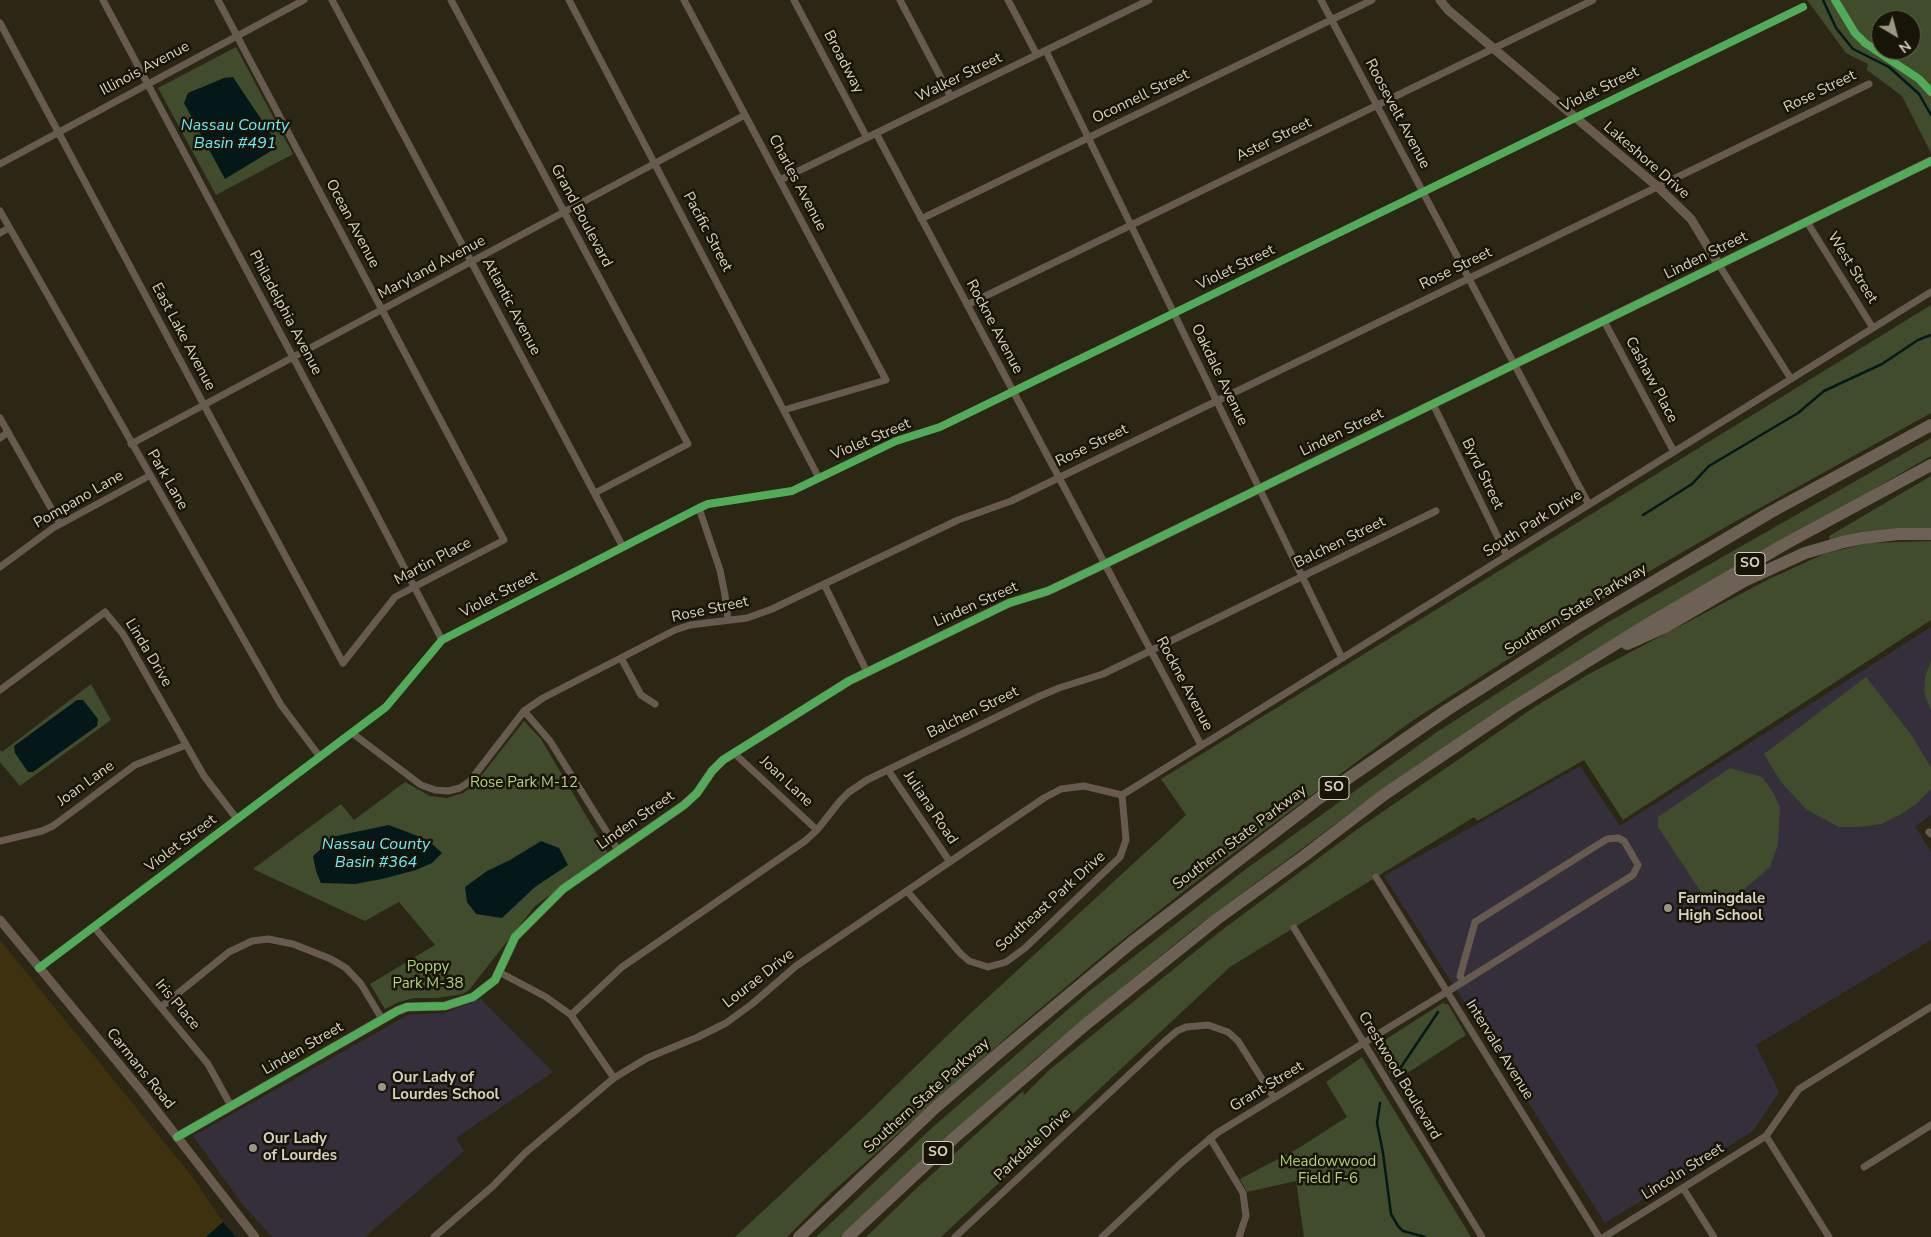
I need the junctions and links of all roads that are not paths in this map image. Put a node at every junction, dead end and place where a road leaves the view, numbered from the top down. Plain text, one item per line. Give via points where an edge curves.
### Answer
1 (103, 0) edge
2 (218, 0) edge
3 (304, 0) edge
4 (332, 0) edge
5 (451, 0) edge
6 (569, 0) edge
7 (684, 0) edge
8 (794, 0) edge
9 (900, 0) edge
10 (1008, 0) edge
11 (1149, 0) edge
12 (1321, 0) edge
13 (1372, 0) edge
14 (1440, 0) edge
15 (1593, 0) edge
16 (1802, 7) dead end
17 (1332, 20) junction
18 (0, 22) edge
19 (237, 36) junction
20 (1494, 48) junction
21 (1046, 50) junction
22 (1037, 55) junction
23 (147, 84) junction
24 (1869, 84) dead end
25 (951, 97) junction
26 (1377, 105) junction
27 (745, 115) junction
28 (1576, 117) junction
29 (58, 131) junction
30 (876, 134) junction
31 (868, 138) junction
32 (1089, 138) junction
33 (1931, 161) edge
34 (656, 163) junction
35 (0, 164) edge
36 (780, 180) junction
37 (1658, 187) junction
38 (1423, 192) junction
39 (0, 211) edge
40 (564, 212) junction
41 (922, 219) junction
42 (1807, 222) junction
43 (1131, 226) junction
44 (9, 228) junction
45 (0, 233) edge
46 (472, 262) junction
47 (1719, 264) junction
48 (1469, 278) junction
49 (1931, 292) edge
50 (967, 305) junction
51 (382, 310) junction
52 (1174, 313) junction
53 (1604, 321) junction
54 (1874, 328) junction
55 (293, 358) junction
56 (1514, 364) junction
57 (1791, 380) junction
58 (1013, 391) junction
59 (1216, 401) junction
60 (1433, 404) junction
61 (204, 406) junction
62 (784, 410) junction
63 (0, 418) edge
64 (1931, 425) edge
65 (8, 432) junction
66 (0, 438) edge
67 (131, 444) junction
68 (1674, 452) junction
69 (1931, 464) edge
70 (149, 476) junction
71 (820, 478) junction
72 (1059, 478) junction
73 (1259, 488) junction
74 (594, 493) junction
75 (1589, 505) junction
76 (699, 508) junction
77 (1436, 512) dead end
78 (60, 524) junction
79 (1931, 534) edge
80 (504, 540) joint
81 (623, 547) junction
82 (1507, 556) junction
83 (1105, 564) junction
84 (0, 567) edge
85 (1302, 576) junction
86 (824, 584) junction
87 (414, 587) junction
88 (728, 620) junction
89 (442, 640) junction
90 (1151, 650) junction
91 (621, 658) junction
92 (1342, 658) junction
93 (343, 663) joint
94 (1573, 670) junction
95 (867, 672) junction
96 (0, 690) edge
97 (655, 704) dead end
98 (524, 711) junction
99 (352, 733) junction
100 (186, 745) junction
101 (1201, 745) junction
102 (735, 754) junction
103 (320, 757) junction
104 (888, 770) junction
105 (1122, 795) junction
106 (237, 819) junction
107 (818, 830) junction
108 (0, 841) edge
109 (618, 850) junction
110 (950, 862) junction
111 (1376, 877) dead end
112 (907, 892) junction
113 (0, 920) edge
114 (94, 927) junction
115 (1294, 928) dead end
116 (39, 968) junction
117 (499, 972) junction
118 (1463, 982) junction
119 (1447, 992) junction
120 (1931, 1006) edge
121 (161, 1007) junction
122 (571, 1016) junction
123 (382, 1020) junction
124 (1364, 1044) junction
125 (614, 1078) junction
126 (1274, 1098) junction
127 (231, 1106) junction
128 (1931, 1125) edge
129 (1766, 1136) junction
130 (177, 1137) junction
131 (1210, 1138) junction
132 (1864, 1167) dead end
133 (1684, 1188) junction
134 (255, 1237) edge
135 (434, 1237) edge
136 (799, 1237) edge
137 (848, 1237) edge
138 (956, 1237) edge
139 (1102, 1237) edge
140 (1239, 1237) edge
141 (1482, 1237) edge
142 (1599, 1237) edge
143 (1604, 1237) edge
144 (1714, 1237) edge
145 (1829, 1237) edge

1 - 23 street, Philadelphia Avenue
2 - 19 street, Ocean Avenue
3 - 19 street, Illinois Avenue
4 - 46 street, Atlantic Avenue
5 - 40 street, Grand Boulevard
6 - 34 street, Pacific Street
7 - 27 street, Charles Avenue
8 - 31 street, Broadway
9 - 25 street
10 - 22 street
11 - 21 street, Walker Street
12 - 17 street, Roosevelt Avenue
13 - 17 street, Oconnell Street
14 - 20 street, Lakeshore Drive
15 - 20 street, Aster Street
16 - 28 street, Violet Street
17 - 26 street, Roosevelt Avenue
17 - 32 street, Oconnell Street
18 - 29 street, East Lake Avenue
19 - 23 street, Illinois Avenue
19 - 51 street, Ocean Avenue
20 - 26 street, Aster Street
20 - 28 street, Lakeshore Drive
21 - 22 street, Walker Street
21 - 32 street, Oakdale Avenue
22 - 25 street, Walker Street
23 - 29 street, Illinois Avenue
23 - 55 street, Philadelphia Avenue
24 - 37 street, Rose Street
25 - 30 street, Walker Street
26 - 38 street, Roosevelt Avenue
26 - 43 street, Aster Street
27 - 34 street, Maryland Avenue
27 - 36 street, Charles Avenue
28 - 37 street, Lakeshore Drive
28 - 38 street, Violet Street
29 - 35 street, Illinois Avenue
29 - 61 street, East Lake Avenue
30 - 31 street, Walker Street
30 - 41 street, Rockne Avenue
31 - 36 street, Walker Street
32 - 41 street, Oconnell Street
32 - 43 street, Oakdale Avenue
33 - 42 street, Linden Street
34 - 40 street, Maryland Avenue
34 - 62 street, Pacific Street
36 - 62 street, Charles Avenue via 886,380
37 - 47 street, Lakeshore Drive via 1691,219
37 - 48 street, Rose Street
38 - 48 street, Roosevelt Avenue
38 - 52 street, Violet Street
39 - 44 street, Park Lane
40 - 46 street, Maryland Avenue
40 - 74 street, Grand Boulevard via 688,444
41 - 50 street, Rockne Avenue
42 - 47 street, Linden Street
42 - 54 street, West Street
43 - 50 street, Aster Street
43 - 52 street, Oakdale Avenue
44 - 45 street
44 - 67 street, Park Lane
46 - 51 street, Maryland Avenue
46 - 74 street, Atlantic Avenue
47 - 53 street, Linden Street
47 - 57 street, Lakeshore Drive
48 - 56 street, Roosevelt Avenue
48 - 59 street, Rose Street
49 - 54 street, South Park Drive
50 - 58 street, Rockne Avenue
51 - 55 street, Maryland Avenue
51 - 80 street, Ocean Avenue
52 - 58 street, Violet Street
52 - 59 street, Oakdale Avenue
53 - 56 street, Linden Street
53 - 68 street, Cashaw Place
54 - 57 street, South Park Drive
55 - 61 street, Maryland Avenue
55 - 87 street, Philadelphia Avenue
56 - 60 street, Linden Street
56 - 75 street, Roosevelt Avenue
57 - 68 street, South Park Drive
58 - 71 street, Violet Street via 940,427 896,441
58 - 72 street, Rockne Avenue
59 - 72 street, Rose Street
59 - 73 street, Oakdale Avenue
60 - 73 street, Linden Street
60 - 82 street, Byrd Street
61 - 67 street, Maryland Avenue
61 - 93 street, East Lake Avenue
62 - 71 street, Pacific Street
63 - 65 street
64 - 136 highway, Southern State Parkway / SO via 1772,512 1579,626 1447,710 1318,799 1131,943 1000,1052
65 - 66 street
65 - 78 street
67 - 70 street, Park Lane
68 - 75 street, South Park Drive
69 - 94 highway, SO via 1777,549
70 - 78 street, Pompano Lane
70 - 103 street, Park Lane via 280,705
71 - 76 street, Violet Street via 792,491
72 - 83 street, Rockne Avenue
72 - 86 street, Rose Street via 1011,501 958,520
73 - 83 street, Linden Street
73 - 85 street, Oakdale Avenue
74 - 81 street, Atlantic Avenue
75 - 82 street, South Park Drive
76 - 81 street, Violet Street
76 - 88 street via 720,570
77 - 85 street, Balchen Street
78 - 84 street, Pompano Lane
79 - 94 highway via 1863,538 1805,553 1744,581 1665,627
80 - 87 street, Martin Place
81 - 89 street, Violet Street
82 - 92 street, South Park Drive
83 - 90 street, Rockne Avenue
83 - 95 street, Linden Street via 1048,591 1009,603
85 - 90 street, Balchen Street
85 - 92 street, Oakdale Avenue
86 - 88 street, Rose Street via 772,609 747,618
86 - 95 street
87 - 89 street, Philadelphia Avenue
87 - 93 street, Martin Place via 394,597
88 - 91 street, Rose Street via 675,630
89 - 99 street, Violet Street via 386,706
90 - 101 street, Rockne Avenue
90 - 104 street, Balchen Street via 1103,674 1040,696
91 - 97 street via 641,695
91 - 98 street, Rose Street
92 - 101 street, South Park Drive
94 - 137 highway, SO via 1385,794 1217,919 1030,1071
95 - 102 street, Linden Street
96 - 100 street, Linda Drive via 105,612 123,634
98 - 99 street, Rose Street via 470,781 448,791 421,785
98 - 109 street via 550,741
99 - 103 street, Violet Street
100 - 106 street, Linda Drive via 204,776
100 - 108 street, Joan Lane via 135,765 53,826
101 - 105 street, South Park Drive
102 - 107 street, Joan Lane
102 - 109 street, Linden Street via 723,760 684,805
103 - 106 street, Violet Street
104 - 107 street, Balchen Street via 849,792
104 - 110 street, Juliana Road
105 - 110 street, Lourae Drive via 1084,786 1061,789
105 - 112 street, Southeast Park Drive via 1126,840 1120,857 1006,962 988,967 969,961
106 - 114 street, Violet Street
107 - 122 street, Balchen Street via 622,967
109 - 117 street, Linden Street via 563,888 525,925 515,937
110 - 112 street, Lourae Drive
111 - 119 street, Intervale Avenue
112 - 125 street, Lourae Drive via 796,966 726,1023 647,1058
113 - 116 street, Carmans Road
114 - 116 street, Violet Street
114 - 121 street, Iris Place
115 - 124 street, Crestwood Boulevard
116 - 130 street, Carmans Road
117 - 122 street via 546,997
117 - 123 street, Linden Street via 495,980 473,997 444,1006 407,1007
118 - 118 street, Grant Street via 1633,875 1638,865 1624,841 1607,839 1475,922 1460,976
118 - 119 street, Grant Street
119 - 124 street, Grant Street
119 - 142 street, Intervale Avenue
120 - 129 street, Lincoln Street via 1800,1089
121 - 123 street via 229,952 252,941 268,939 293,944 346,968 361,984
121 - 127 street, Iris Place via 208,1064
122 - 125 street
123 - 127 street, Linden Street
124 - 126 street, Grant Street
124 - 141 street, Crestwood Boulevard
125 - 135 street, Lourae Drive via 525,1152 493,1186
126 - 131 street, Grant Street
126 - 138 street, Parkdale Drive via 1238,1040 1228,1032 1208,1025 1194,1025 1177,1031
127 - 130 street, Linden Street
128 - 132 street
129 - 133 street, Lincoln Street
129 - 145 street
130 - 134 street, Carmans Road
131 - 139 street, Grant Street
131 - 140 street via 1243,1193 1246,1216
133 - 143 street, Lincoln Street
133 - 144 street

